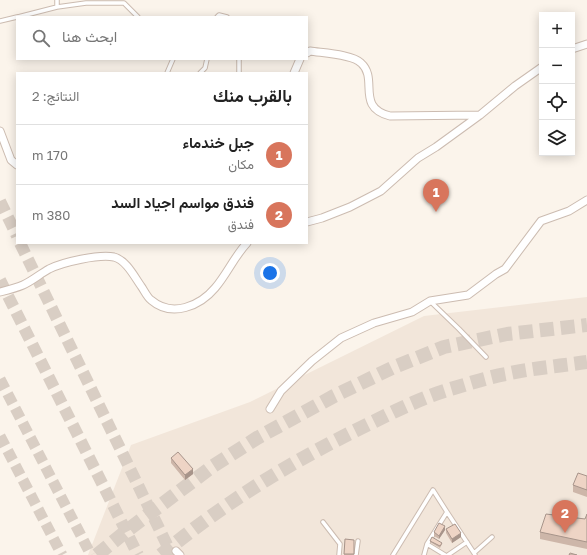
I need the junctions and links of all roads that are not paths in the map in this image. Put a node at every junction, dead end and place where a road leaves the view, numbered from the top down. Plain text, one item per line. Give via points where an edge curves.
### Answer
1 (57, 0) edge
2 (67, 0) edge
3 (67, 6) junction
4 (57, 7) junction
5 (21, 16) edge
6 (137, 16) edge
7 (16, 17) edge
8 (0, 21) edge
9 (587, 44) edge
10 (575, 48) edge
11 (308, 52) edge
12 (173, 60) edge
13 (207, 60) edge
14 (239, 60) edge
15 (300, 60) edge
16 (539, 69) edge
17 (167, 72) edge
18 (201, 72) edge
19 (238, 72) edge
20 (294, 72) edge
21 (480, 115) junction
22 (0, 131) edge
23 (16, 164) edge
24 (587, 200) edge
25 (308, 222) edge
26 (246, 244) edge
27 (0, 292) edge
28 (430, 301) junction
29 (486, 357) dead end
30 (270, 409) dead end
31 (448, 512) junction
32 (324, 522) dead end
33 (492, 536) dead end
34 (358, 541) dead end
35 (467, 542) junction
36 (427, 544) junction
37 (474, 554) edge
38 (339, 555) edge
39 (356, 555) edge
40 (394, 555) edge
41 (424, 555) edge
42 (446, 555) edge

1 - 4 lane
2 - 3 lane
3 - 4 lane
3 - 6 lane via 124,3
4 - 5 lane
7 - 8 lane
9 - 10 street
11 - 21 street via 352,58 361,63 367,72 373,107 380,113 390,116
12 - 17 lane
13 - 18 lane
14 - 19 lane
15 - 20 street
16 - 21 street
21 - 25 street via 418,158 381,191 350,207
22 - 23 street via 11,160
24 - 28 street via 569,211 541,222 505,269 468,295
26 - 27 street via 215,288 204,299 176,310 151,300 124,264 115,257 64,263 23,285
28 - 29 lane
28 - 30 street via 412,312 374,323 341,338 281,391
31 - 35 lane
31 - 36 lane
31 - 40 lane via 433,490
32 - 38 lane via 340,544
33 - 37 lane
34 - 39 lane
35 - 37 lane
35 - 42 lane
36 - 41 lane
36 - 42 lane

